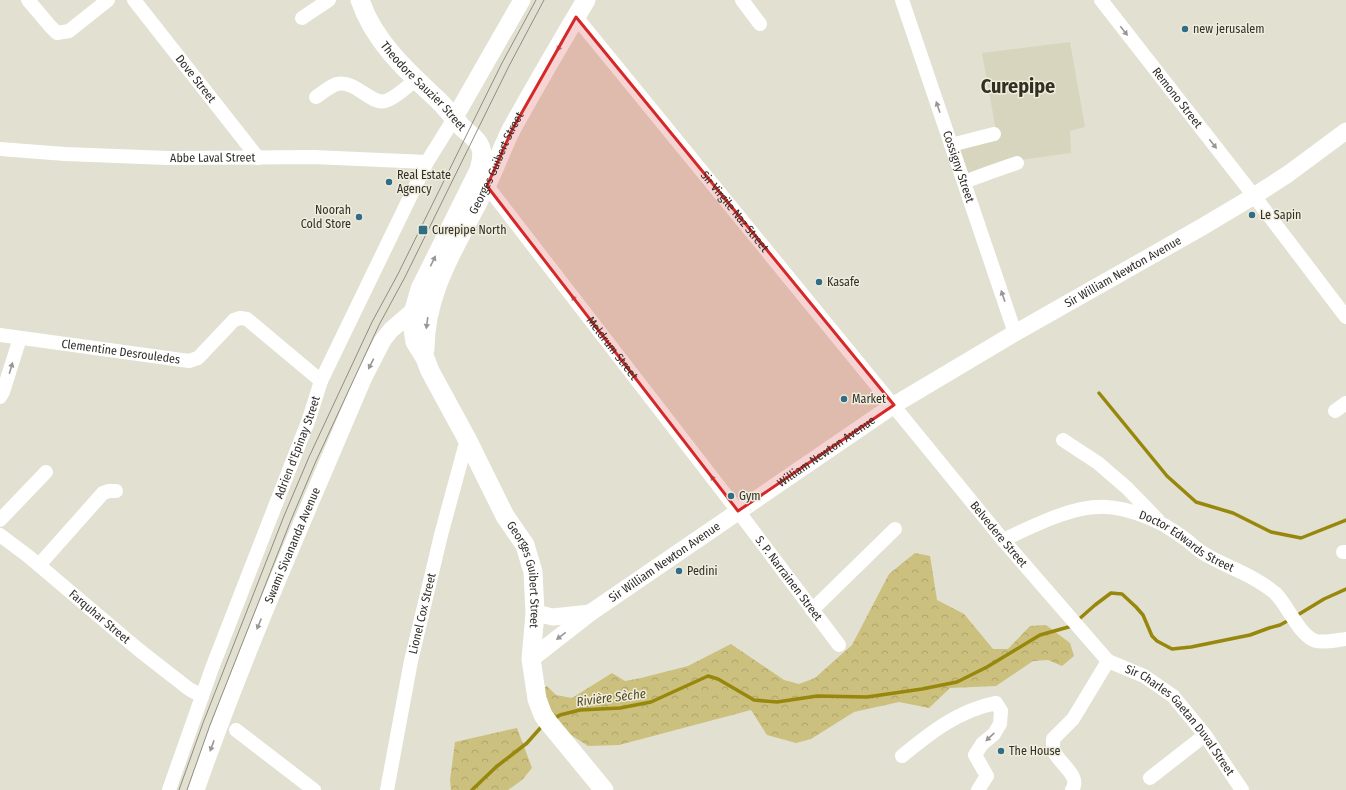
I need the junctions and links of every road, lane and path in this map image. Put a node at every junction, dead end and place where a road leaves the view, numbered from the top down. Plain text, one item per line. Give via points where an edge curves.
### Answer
1 (28, 0) edge
2 (108, 0) edge
3 (134, 0) edge
4 (328, 0) edge
5 (360, 0) edge
6 (522, 0) edge
7 (586, 0) edge
8 (742, 0) edge
9 (902, 0) edge
10 (1100, 0) edge
11 (576, 17) junction
12 (302, 18) dead end
13 (760, 24) dead end
14 (415, 80) junction
15 (316, 97) dead end
16 (455, 117) junction
17 (1346, 131) edge
18 (994, 134) dead end
19 (951, 145) junction
20 (0, 149) edge
21 (258, 158) junction
22 (427, 162) junction
23 (1017, 163) dead end
24 (483, 178) junction
25 (964, 182) junction
26 (1254, 196) junction
27 (442, 272) junction
28 (414, 310) junction
29 (1346, 317) edge
30 (391, 330) junction
31 (1015, 333) junction
32 (0, 335) edge
33 (20, 338) junction
34 (415, 342) junction
35 (425, 358) junction
36 (322, 381) junction
37 (0, 397) edge
38 (894, 405) junction
39 (467, 438) junction
40 (1063, 440) dead end
41 (46, 472) dead end
42 (116, 491) dead end
43 (738, 511) junction
44 (0, 520) edge
45 (1163, 525) junction
46 (895, 529) dead end
47 (0, 535) edge
48 (1003, 540) junction
49 (39, 565) junction
50 (812, 610) junction
51 (590, 613) junction
52 (535, 614) junction
53 (1346, 639) edge
54 (839, 645) dead end
55 (531, 659) junction
56 (1108, 661) junction
57 (202, 696) junction
58 (236, 730) dead end
59 (1205, 735) junction
60 (902, 756) dead end
61 (1150, 778) dead end
62 (169, 790) edge
63 (196, 790) edge
64 (314, 790) edge
65 (387, 790) edge
66 (604, 790) edge
67 (978, 790) edge
68 (1072, 790) edge
69 (1242, 790) edge

1 - 2 street via 57,33 69,31
3 - 21 street, Dove Street
4 - 12 street
5 - 14 main road, Theodore Sauzier Street via 377,35
6 - 16 street
7 - 11 main road, Georges Guibert Street
8 - 13 street
19 -> 9 street, Cossigny Street
10 -> 26 street, Remono Street
11 -> 24 main road, Georges Guibert Street
11 - 38 street, Sir Virgile Naz Street
14 - 15 street via 384,102 344,84 336,84
14 - 16 main road, Theodore Sauzier Street
16 - 22 street, Adrien d'Epinay Street
16 - 24 main road, Theodore Sauzier Street via 482,148
17 - 26 street, Sir William Newton Avenue
18 - 19 street
19 - 25 street, Cossigny Street
20 - 21 street, Abbe Laval Street via 168,158
21 - 22 street, Abbe Laval Street via 313,157
22 - 36 street, Adrien d'Epinay Street
23 - 25 street
24 - 27 main road, Georges Guibert Street
28 -> 24 main road, Georges Guibert Street via 426,275
43 -> 24 street, Meldrum Street
31 -> 25 street, Cossigny Street
26 - 29 street, Remono Street
26 - 31 street, Sir William Newton Avenue
27 - 28 street, Swami Sivananda Avenue via 427,297
27 -> 35 main road, Georges Guibert Street via 427,319
28 - 30 street, Swami Sivananda Avenue
28 - 34 main road, Georges Guibert Street
30 - 34 street via 406,334
30 -> 63 street, Swami Sivananda Avenue via 364,377 263,613
31 - 38 street, Sir William Newton Avenue
32 - 33 street, Clementine Desrouledes
33 - 36 street, Clementine Desrouledes via 189,361 198,358 234,320 248,319
37 -> 33 street
34 - 35 main road, Georges Guibert Street
35 - 39 main road, Georges Guibert Street via 436,385
36 - 57 street, Adrien d'Epinay Street
38 - 43 street, William Newton Avenue
38 - 48 street, Belvedere Street
39 - 52 main road, Georges Guibert Street via 506,516 525,545 533,572
39 - 65 street, Lionel Cox Street via 411,661
40 - 45 street via 1104,468
41 - 44 street
42 - 49 street via 103,493
43 - 50 street, S. P. Narrainen Street
43 - 51 street, Sir William Newton Avenue
45 - 48 street, Doctor Edwards Street via 1128,510 1106,507 1084,509 1044,521
45 - 53 street, Doctor Edwards Street via 1188,540 1201,552 1265,584 1277,595 1308,636 1316,641
46 - 50 street
47 - 49 street, Farquhar Street
48 - 56 street, Belvedere Street
49 - 57 street, Farquhar Street via 139,650 189,689
50 - 54 street, S. P. Narrainen Street
51 - 52 street via 553,617
51 -> 55 street, Sir William Newton Avenue
52 - 55 main road, Georges Guibert Street
55 - 66 main road, Georges Guibert Street via 537,699 543,715
56 - 59 street, Sir Charles Gaetan Duval Street via 1144,676 1173,696
56 - 68 street via 1073,719 1053,739 1053,749 1074,778
57 - 62 street, Adrien d'Epinay Street
58 - 64 street
59 - 61 street
59 - 69 street, Sir Charles Gaetan Duval Street
60 -> 67 street via 939,727 969,711 996,703 1001,711 1000,724 976,755 987,776

